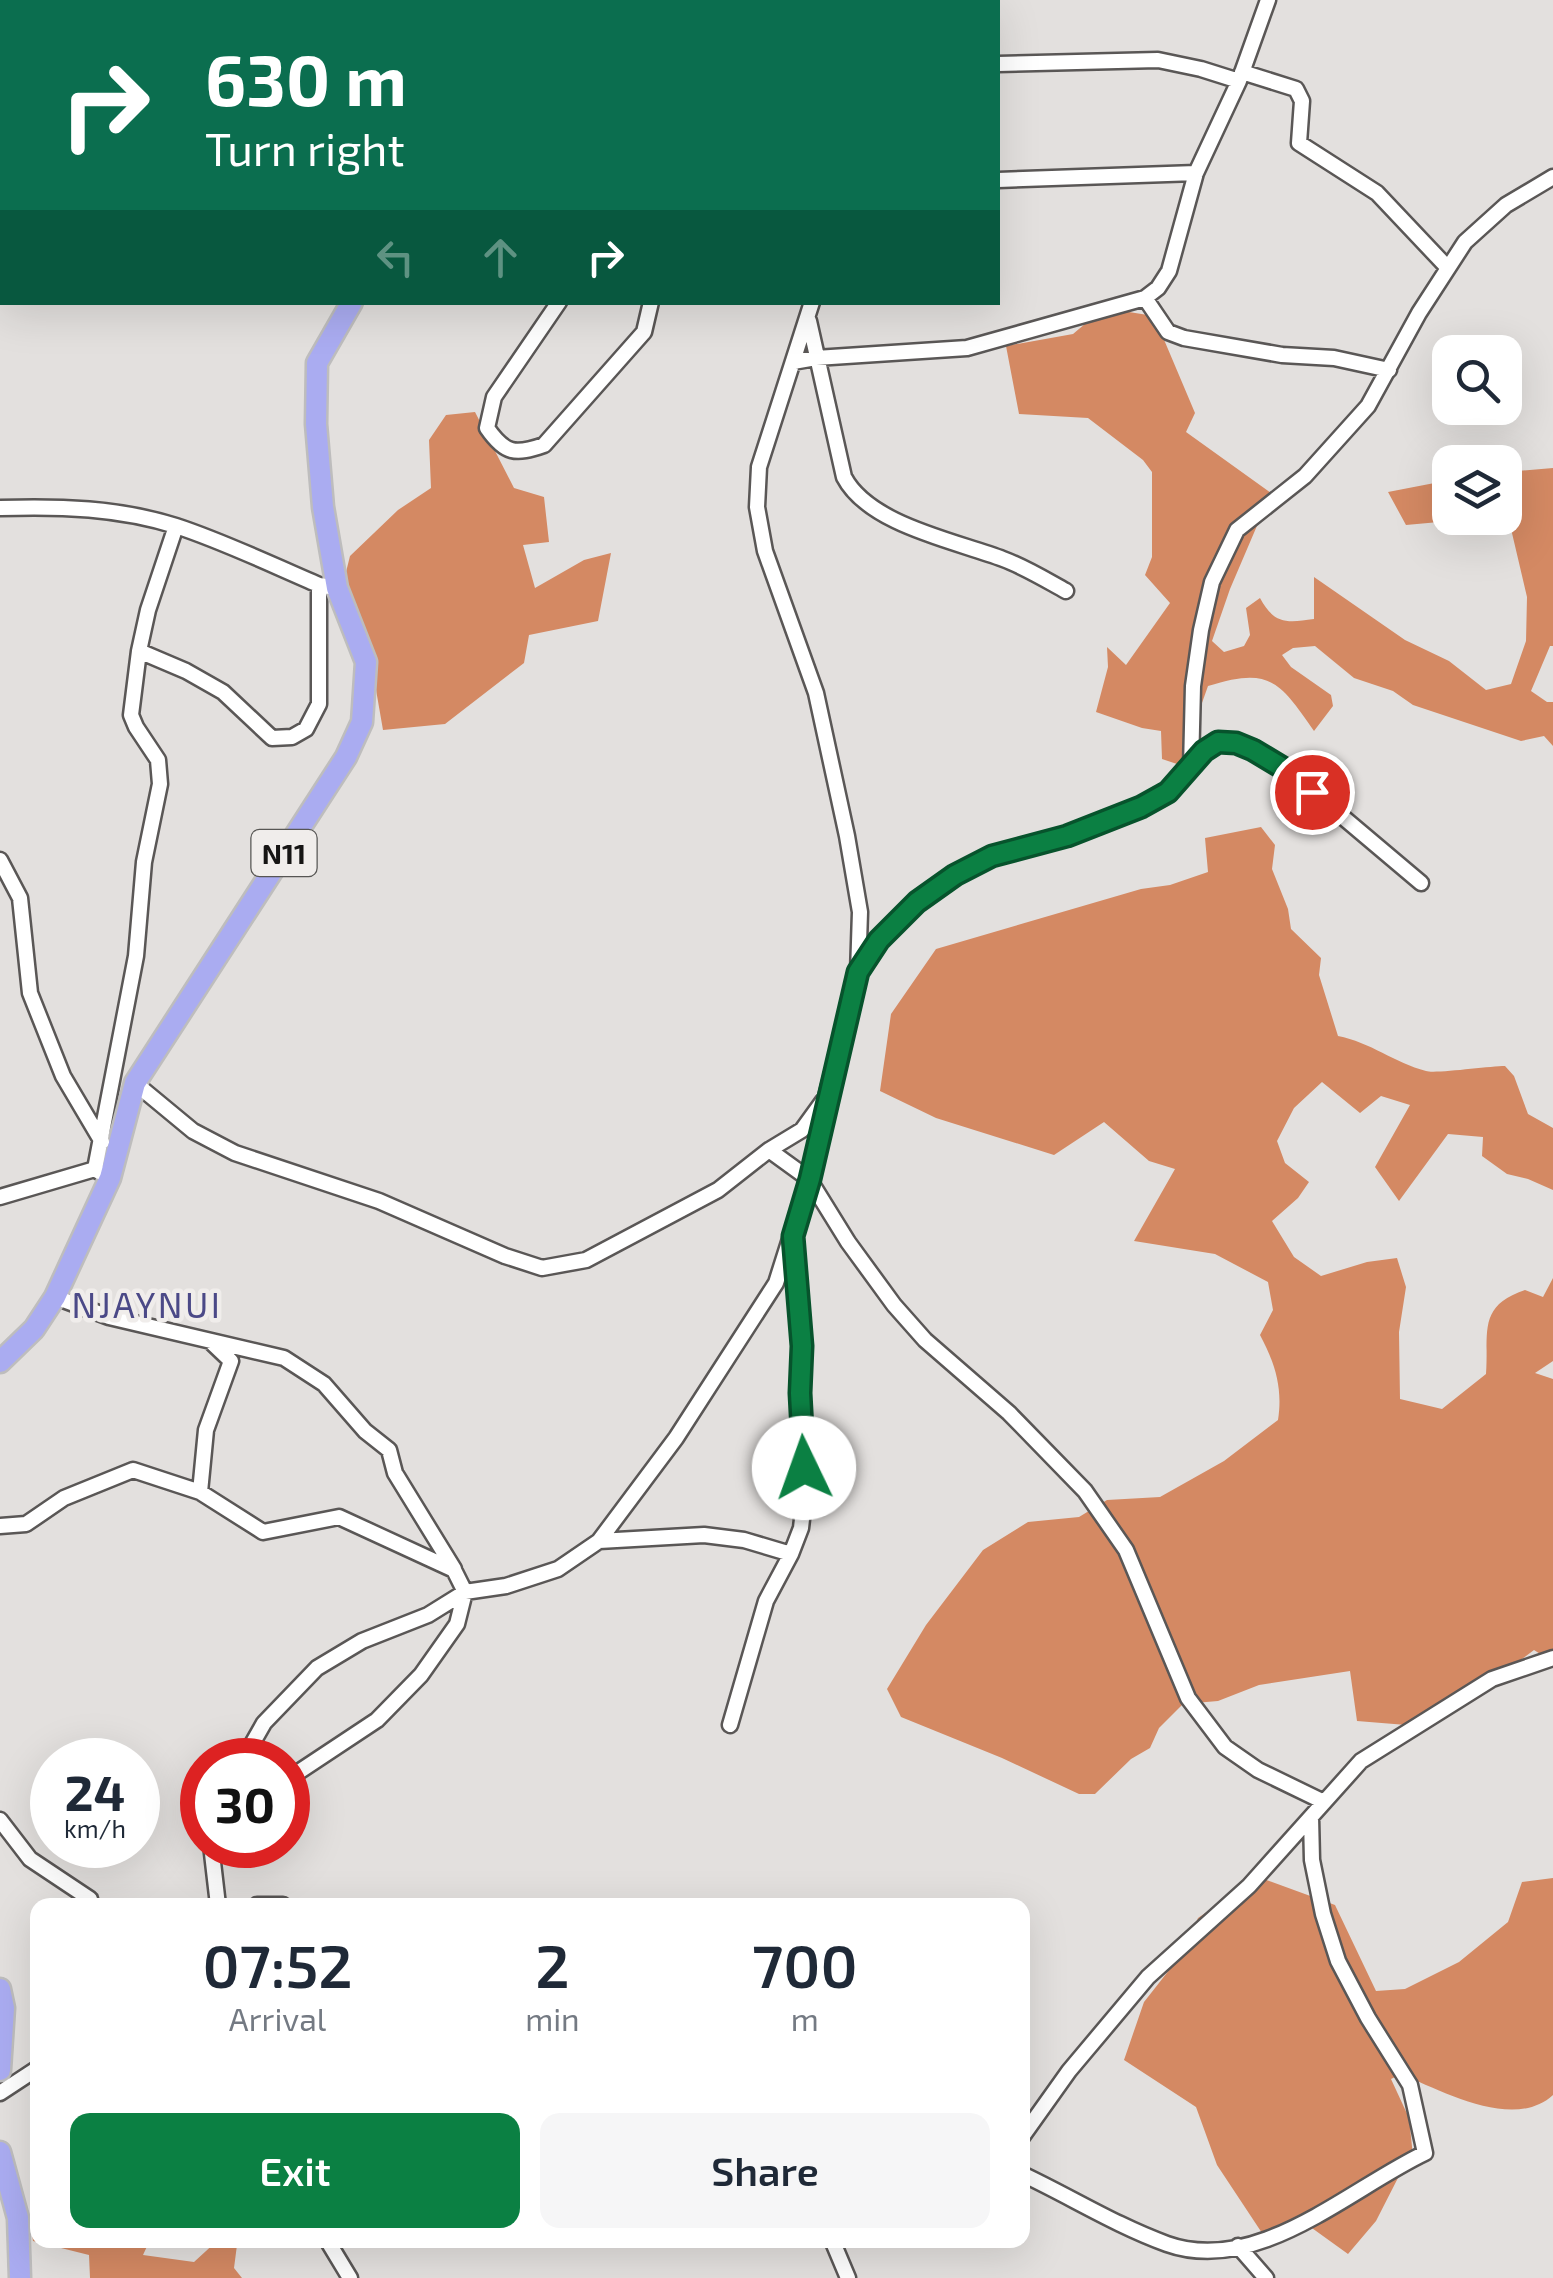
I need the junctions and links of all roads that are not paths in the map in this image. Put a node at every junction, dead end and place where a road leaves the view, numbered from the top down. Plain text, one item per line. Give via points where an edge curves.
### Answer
1 (1268, 0) edge
2 (1000, 64) edge
3 (1241, 77) junction
4 (1196, 174) junction
5 (1553, 177) edge
6 (1000, 180) edge
7 (1446, 266) junction
8 (1145, 298) junction
9 (350, 305) edge
10 (557, 305) edge
11 (651, 305) edge
12 (810, 310) edge
13 (816, 358) junction
14 (793, 362) junction
15 (1389, 370) junction
16 (0, 508) edge
17 (176, 526) junction
18 (328, 586) junction
19 (1066, 591) dead end
20 (139, 651) junction
21 (1190, 768) junction
22 (0, 860) edge
23 (1420, 883) dead end
24 (860, 912) junction
25 (890, 926) junction
26 (858, 972) junction
27 (135, 1083) junction
28 (826, 1097) junction
29 (102, 1142) junction
30 (769, 1150) junction
31 (102, 1173) junction
32 (810, 1179) junction
33 (0, 1197) edge
34 (793, 1236) junction
35 (56, 1298) junction
36 (208, 1338) junction
37 (0, 1362) edge
38 (200, 1492) junction
39 (0, 1526) edge
40 (600, 1541) junction
41 (792, 1554) junction
42 (454, 1570) junction
43 (465, 1592) junction
44 (1553, 1658) edge
45 (730, 1725) dead end
46 (255, 1738) edge
47 (310, 1764) edge
48 (1324, 1802) junction
49 (1311, 1817) junction
50 (0, 1820) edge
51 (214, 1868) edge
52 (88, 1898) edge
53 (217, 1898) edge
54 (0, 1989) edge
55 (0, 2070) edge
56 (30, 2073) edge
57 (0, 2093) edge
58 (1030, 2125) edge
59 (0, 2152) edge
60 (1030, 2178) edge
61 (1238, 2246) junction
62 (332, 2248) edge
63 (835, 2248) edge
64 (20, 2278) edge
65 (350, 2278) edge
66 (848, 2278) edge
67 (1266, 2278) edge

1 - 3 street
2 - 3 street via 1158,60
3 - 4 street
3 - 7 street via 1296,89 1302,101 1299,143 1378,193
4 - 6 street
4 - 8 street via 1169,270
5 - 7 street via 1483,224
7 - 15 street
8 - 13 street via 966,348
8 - 15 street via 1168,332 1184,338
9 - 18 highway, N11 via 317,363
10 - 11 street via 494,396 487,428 500,445 521,453 544,445 644,332
12 - 13 street
12 - 14 street
13 - 14 street
13 - 19 street via 844,478 854,493 905,526 1006,560
14 - 24 street via 759,467 756,507 816,693
15 - 21 street via 1327,455 1237,530 1212,582 1201,630
16 - 17 street via 76,507
17 - 18 street
17 - 20 street
18 - 20 street via 319,704 306,729 292,737 272,738 223,692
18 - 27 highway, N11 via 366,662 362,722 346,757
20 - 29 street via 132,715 158,760 160,784
21 - 23 street via 1218,742 1253,750 1293,774
21 - 25 street via 1168,792 1141,807 980,862
22 - 29 street via 20,898 30,993 63,1076
24 - 25 street
24 - 26 street
25 - 26 street
26 - 28 street
27 - 30 street via 193,1131 235,1154 379,1201 542,1268 586,1260 718,1190
27 - 31 highway, N11
28 - 30 street via 802,1130
28 - 32 street
29 - 31 street
30 - 32 street
31 - 33 street
31 - 35 highway, N11
32 - 34 street
32 - 48 street via 848,1242 925,1340 1085,1491 1126,1550 1188,1698 1225,1747
34 - 40 street via 776,1284
34 - 41 street via 805,1493
35 - 36 street
35 - 37 highway, N11
36 - 38 street via 231,1361 206,1430
36 - 42 street via 284,1358 324,1384 389,1450 395,1473
38 - 39 street via 133,1470 64,1498 26,1524
38 - 42 street via 263,1532 339,1516
40 - 41 street via 704,1536
40 - 43 street via 558,1569
41 - 45 street via 766,1601
42 - 43 street
43 - 46 street via 317,1668
43 - 47 street via 457,1624 420,1676 377,1720
44 - 48 street via 1492,1679 1361,1761
48 - 49 street
49 - 58 street via 1248,1886 1148,1977
49 - 61 street via 1312,1860 1338,1962 1410,2085 1425,2153 1305,2222
50 - 52 street via 30,1859
51 - 53 street
54 - 55 highway
56 - 57 street
59 - 64 highway via 18,2218
60 - 61 street via 1171,2245
61 - 67 street
62 - 65 street
63 - 66 street

